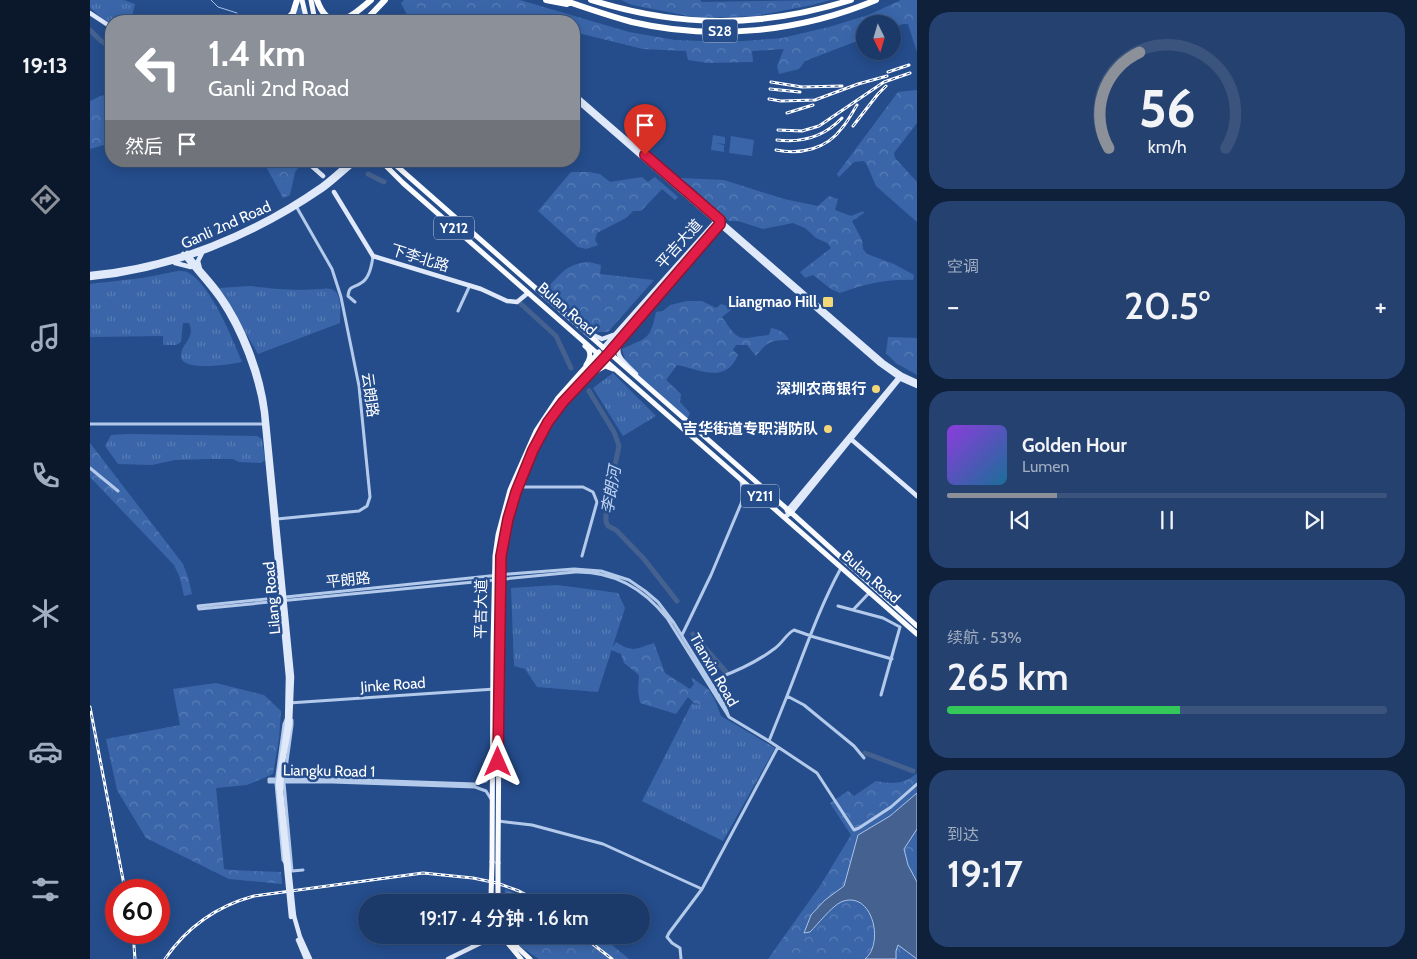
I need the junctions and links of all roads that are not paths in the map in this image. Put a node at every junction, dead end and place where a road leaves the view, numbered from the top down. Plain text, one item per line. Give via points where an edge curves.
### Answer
1 (297, 0) edge
2 (302, 0) edge
3 (311, 0) edge
4 (317, 0) edge
5 (371, 0) edge
6 (385, 0) edge
7 (546, 0) edge
8 (563, 0) edge
9 (591, 0) edge
10 (603, 0) edge
11 (851, 0) edge
12 (876, 0) edge
13 (583, 7) junction
14 (615, 8) junction
15 (90, 12) edge
16 (290, 15) edge
17 (306, 15) edge
18 (314, 15) edge
19 (324, 15) edge
20 (353, 15) edge
21 (357, 15) edge
22 (371, 15) edge
23 (105, 23) edge
24 (580, 99) edge
25 (580, 103) edge
26 (313, 167) edge
27 (344, 167) edge
28 (351, 167) edge
29 (387, 167) edge
30 (398, 167) edge
31 (323, 176) dead end
32 (334, 192) dead end
33 (295, 204) junction
34 (708, 214) junction
35 (719, 221) junction
36 (711, 231) junction
37 (728, 231) junction
38 (204, 251) junction
39 (186, 255) junction
40 (373, 256) junction
41 (168, 264) junction
42 (194, 268) junction
43 (200, 270) junction
44 (90, 274) edge
45 (90, 278) edge
46 (530, 284) joint
47 (470, 286) junction
48 (528, 292) junction
49 (355, 302) dead end
50 (458, 310) dead end
51 (623, 326) junction
52 (568, 328) junction
53 (582, 330) junction
54 (625, 334) junction
55 (603, 348) junction
56 (598, 353) junction
57 (609, 353) junction
58 (604, 358) junction
59 (578, 376) junction
60 (624, 376) junction
61 (900, 377) junction
62 (637, 378) junction
63 (580, 383) junction
64 (917, 384) edge
65 (90, 424) edge
66 (266, 424) junction
67 (852, 440) dead end
68 (90, 468) edge
69 (740, 479) junction
70 (518, 487) junction
71 (118, 491) dead end
72 (917, 496) edge
73 (789, 511) junction
74 (784, 517) junction
75 (275, 519) junction
76 (582, 556) dead end
77 (841, 567) junction
78 (500, 577) junction
79 (494, 578) junction
80 (870, 592) junction
81 (283, 599) junction
82 (838, 606) dead end
83 (198, 608) dead end
84 (853, 610) junction
85 (917, 626) edge
86 (917, 634) edge
87 (810, 636) junction
88 (681, 637) junction
89 (892, 659) junction
90 (718, 678) dead end
91 (496, 689) junction
92 (787, 696) junction
93 (882, 696) dead end
94 (290, 703) junction
95 (289, 717) junction
96 (769, 741) junction
97 (778, 747) junction
98 (864, 758) dead end
99 (492, 773) junction
100 (276, 780) junction
101 (284, 780) junction
102 (917, 784) edge
103 (492, 801) junction
104 (495, 820) junction
105 (303, 870) dead end
106 (292, 871) junction
107 (702, 889) junction
108 (496, 894) edge
109 (473, 944) edge
110 (479, 944) edge
111 (508, 944) edge
112 (515, 944) edge
113 (308, 959) edge
114 (443, 959) edge
115 (448, 959) edge
116 (521, 959) edge
117 (530, 959) edge
118 (681, 959) edge

1 - 16 highway
2 - 17 main road
3 - 18 main road
4 - 19 highway
5 - 20 highway
5 - 21 highway
6 - 22 highway
7 - 13 highway
8 - 13 highway, S28
9 - 14 highway, S28
10 - 14 highway
11 - 14 highway, S28 via 795,15 742,22 678,20
12 - 13 highway, S28 via 835,15 789,26 719,31 655,26
15 - 23 street
24 - 35 street
25 - 34 street
26 - 31 street
27 - 33 street, Ganli 2nd Road
28 - 33 street, Ganli 2nd Road via 324,189
29 - 48 main road, Bulan Road / Y212
30 - 46 main road, Bulan Road / Y212
32 - 40 street, 下李北路
33 - 38 street, Ganli 2nd Road via 242,235
33 - 39 street, Ganli 2nd Road
33 - 75 street, 云朗路 via 332,269 341,297 358,386 370,497 368,506 359,511
34 - 35 street
34 - 36 street
35 - 36 street, 平吉大道
35 - 37 street
35 - 61 street
36 - 37 street
36 - 51 street, 平吉大道
36 - 54 street, 平吉大道
37 - 61 street via 880,364
38 - 39 street, Ganli 2nd Road
38 - 43 street via 198,261
39 - 41 street, Ganli 2nd Road
39 - 42 street, Lilang Road
39 - 43 street, Lilang Road
39 - 44 street, Ganli 2nd Road via 138,268
40 - 47 street, 下李北路
40 - 49 street via 364,281 349,289 348,296
41 - 42 street
41 - 45 street, Ganli 2nd Road via 139,272
42 - 66 street, Lilang Road via 222,302 248,356
43 - 66 street, Lilang Road via 224,300 251,355 263,391
46 - 53 main road, Bulan Road / Y211
47 - 48 street, 下李北路 via 512,302 517,302
47 - 50 street
48 - 52 main road, Bulan Road / Y211
51 - 53 street via 612,336 602,339
51 - 55 street, 平吉大道
52 - 56 main road, Bulan Road / Y211
52 - 59 main road via 589,351 588,362
53 - 55 main road, Bulan Road / Y211
54 - 57 street, 平吉大道
54 - 62 street via 617,353
55 - 56 main road, 平吉大道
55 - 57 main road, Bulan Road / Y211
56 - 58 main road, Bulan Road / Y211
56 - 59 main road, 平吉大道
57 - 58 main road, 平吉大道
57 - 62 main road, Bulan Road / Y211
58 - 60 main road, Bulan Road / Y211
58 - 63 main road, 平吉大道
59 - 79 main road, 平吉大道 via 551,408 527,448 502,517
60 - 63 main road via 604,366
60 - 69 main road, Bulan Road / Y211
61 - 64 street
61 - 73 street
62 - 73 main road, Bulan Road / Y211
63 - 70 main road, 平吉大道 via 541,434
65 - 66 street
66 - 75 street, Lilang Road
67 - 72 street
68 - 71 street
69 - 74 main road, Bulan Road / Y211
69 - 88 street via 743,499
70 - 76 street via 583,487 593,492 597,502
70 - 78 main road, 平吉大道 via 504,536
73 - 74 street
73 - 85 main road, Bulan Road / Y211
74 - 77 main road, Bulan Road / Y211
75 - 81 street, Lilang Road
77 - 80 main road, Bulan Road / Y211
77 - 87 street
78 - 79 street, 平朗路
78 - 88 street, Tianxin Road via 582,568 620,576 652,596
78 - 91 main road, 平吉大道
79 - 81 street, 平朗路
79 - 91 main road, 平吉大道
80 - 84 street
80 - 86 main road, Bulan Road / Y211
81 - 83 street, 平朗路
81 - 94 street, Lilang Road via 292,677
82 - 84 street
84 - 89 street via 883,618 900,628
87 - 89 street
87 - 90 street via 792,630 766,655
87 - 92 street
88 - 96 street, Tianxin Road via 729,717
89 - 93 street
91 - 94 street, Jinke Road
91 - 99 main road, 平吉大道
91 - 104 main road, 平吉大道
92 - 96 street
92 - 98 street via 804,705
94 - 95 street, Lilang Road
95 - 100 street via 284,724
95 - 101 street via 292,725
95 - 113 street, Lilang Road, bridge via 281,792 293,916
96 - 97 street
97 - 102 street via 817,773 854,830 891,808
97 - 107 street
99 - 101 street, Liangku Road 1 via 486,781 475,784 324,778
99 - 103 main road, 平吉大道
100 - 101 street, Liangku Road 1
100 - 106 street via 283,860
101 - 103 street, Liangku Road 1 via 475,787 486,791
101 - 106 street
103 - 104 main road, 平吉大道
104 - 107 street via 532,825 602,844
104 - 108 main road, 平吉大道, bridge
105 - 106 street
107 - 118 street via 667,937 680,948
109 - 114 street
110 - 115 street
111 - 116 main road
112 - 117 main road

